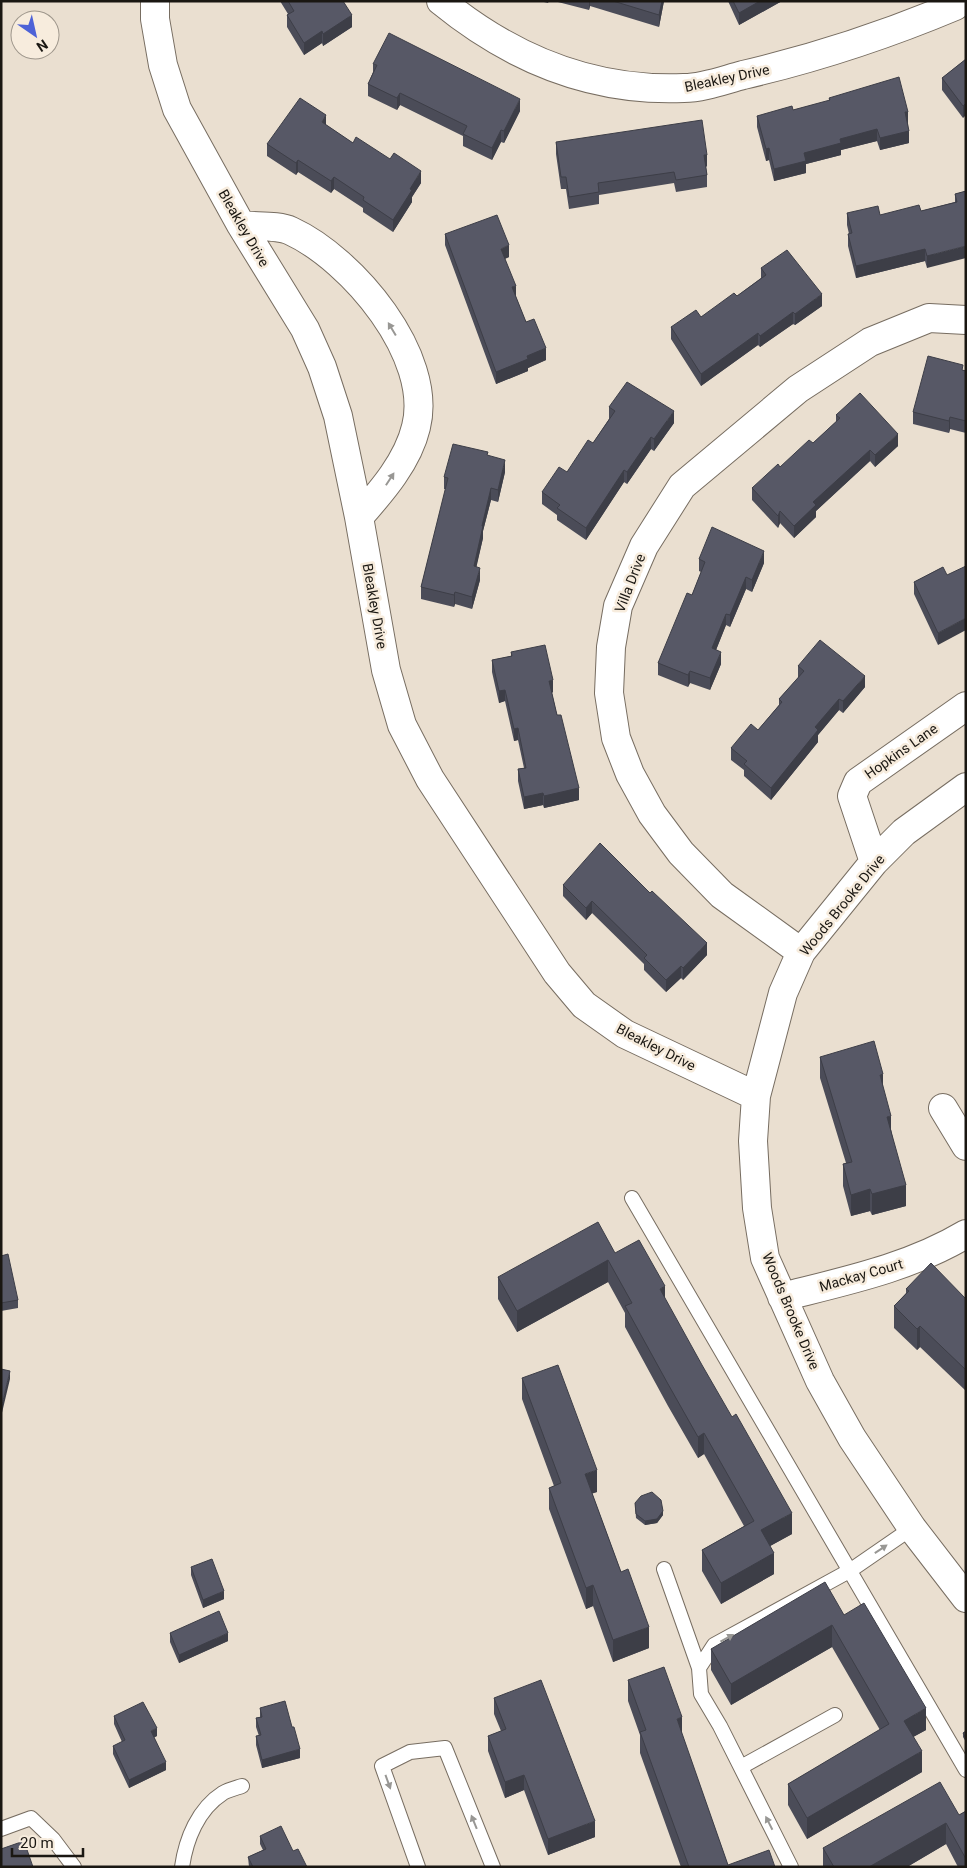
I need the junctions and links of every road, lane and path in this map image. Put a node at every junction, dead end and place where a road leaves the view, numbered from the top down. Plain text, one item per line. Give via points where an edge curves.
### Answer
1 (155, 1) edge
2 (441, 1) edge
3 (961, 1) edge
4 (241, 225) junction
5 (966, 320) edge
6 (360, 516) junction
7 (966, 706) edge
8 (966, 788) edge
9 (874, 862) junction
10 (802, 952) junction
11 (756, 1096) junction
12 (944, 1108) dead end
13 (966, 1146) edge
14 (632, 1198) dead end
15 (966, 1234) edge
16 (782, 1297) junction
17 (912, 1528) junction
18 (664, 1569) dead end
19 (850, 1570) junction
20 (966, 1598) edge
21 (699, 1668) junction
22 (835, 1715) dead end
23 (741, 1767) junction
24 (966, 1770) edge
25 (242, 1786) dead end
26 (1, 1828) edge
27 (74, 1867) edge
28 (182, 1867) edge
29 (418, 1867) edge
30 (493, 1867) edge
31 (791, 1867) edge

1 - 4 street, Bleakley Drive via 163,65 177,108
2 - 3 street, Bleakley Drive via 511,49 580,78 630,87 686,88 793,64 896,31
4 - 6 street, Bleakley Drive via 305,328 322,367 338,416
6 -> 4 street via 380,494 404,457 416,427 419,399 410,358 383,313 351,274 289,230
5 - 10 street, Villa Drive via 928,318 870,342 798,388 682,486 644,546 618,606 611,648 609,693 616,738 630,774 652,814 681,853 722,896
6 - 11 street, Bleakley Drive via 386,670 402,725 430,779 556,973 584,1005 625,1034
7 - 9 street, Hopkins Lane via 858,782 852,796
8 - 9 street, Woods Brooke Drive via 904,832
9 - 10 street, Woods Brooke Drive
10 - 11 street, Woods Brooke Drive via 783,993
11 - 16 street, Woods Brooke Drive via 753,1141 757,1208 765,1258
12 - 13 street
14 - 19 lane
15 - 16 street, Mackay Court via 946,1246 888,1270
16 - 17 street, Woods Brooke Drive via 820,1381 852,1438
19 -> 17 lane
17 - 20 street, Woods Brooke Drive
18 - 21 lane
21 -> 19 lane via 714,1645
19 - 24 lane
21 - 23 lane via 701,1694
22 - 23 lane
31 -> 23 lane
25 - 28 lane via 223,1792 203,1812 192,1830
26 - 27 lane via 31,1818
30 -> 29 lane via 445,1748 410,1752 382,1766

